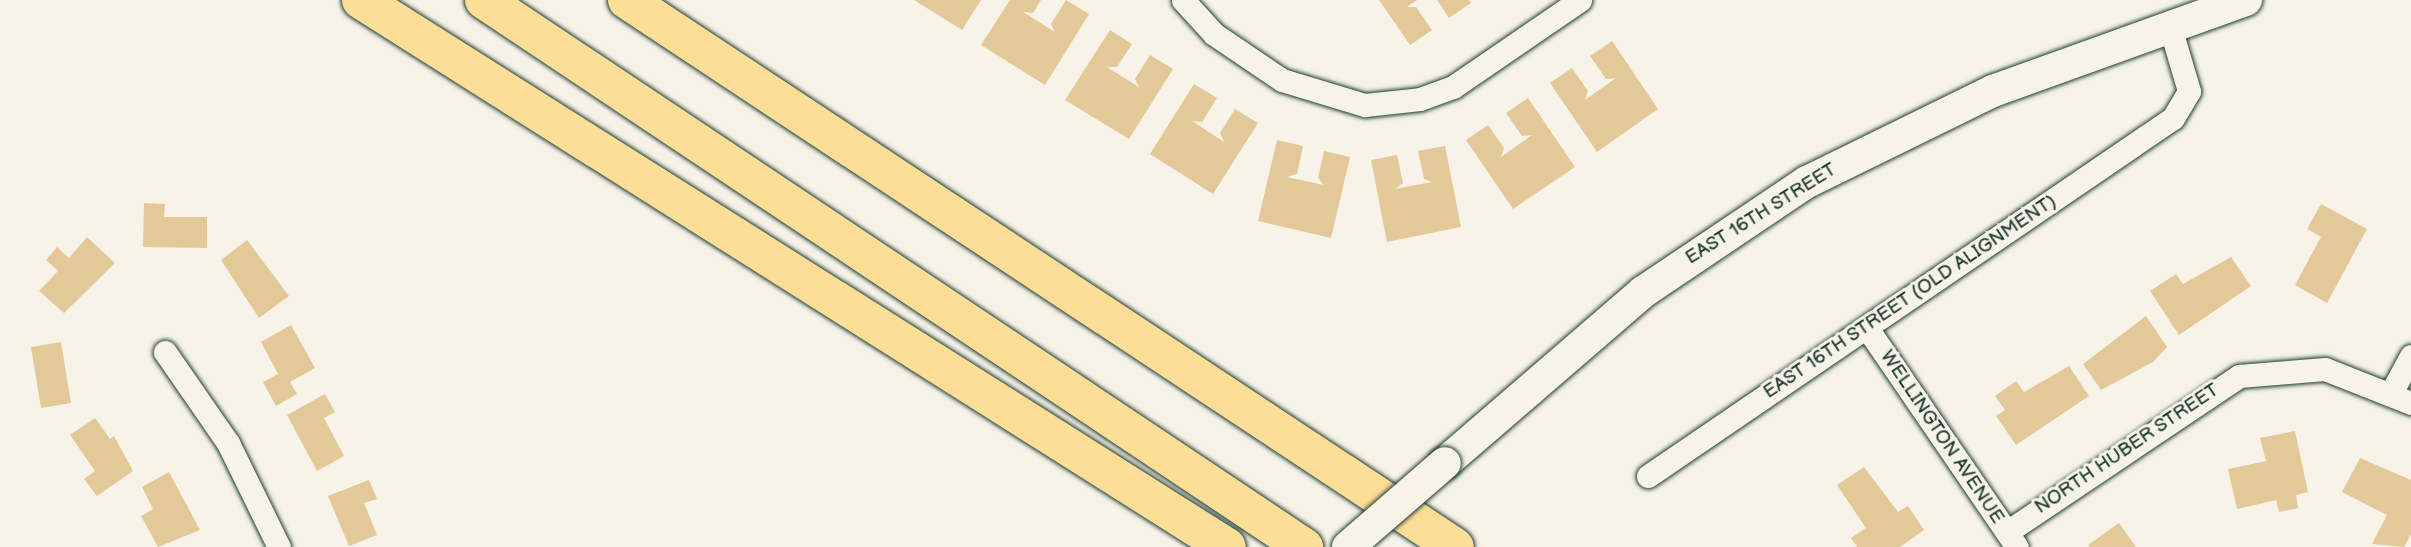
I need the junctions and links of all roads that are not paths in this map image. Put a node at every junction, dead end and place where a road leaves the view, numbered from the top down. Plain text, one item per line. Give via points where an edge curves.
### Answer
1 (361, 0) edge
2 (484, 0) edge
3 (627, 0) edge
4 (1183, 0) edge
5 (1580, 0) edge
6 (2246, 0) edge
7 (2170, 27) junction
8 (1867, 328) junction
9 (164, 352) dead end
10 (2411, 356) edge
11 (2401, 398) edge
12 (1648, 476) dead end
13 (2012, 539) edge
14 (279, 547) edge
15 (1227, 547) edge
16 (1304, 547) edge
17 (1348, 547) edge
18 (1455, 547) edge

1 - 15 highway
2 - 16 highway
3 - 18 highway
4 - 5 street via 1214,34 1282,80 1365,105 1420,99 1453,87
6 - 7 street, EAST 16TH STREET
7 - 8 street, EAST 16TH STREET (OLD ALIGNMENT) via 2189,91 2173,118
7 - 17 street, EAST 16TH STREET, bridge via 1993,91 1807,182 1643,292
8 - 12 street, EAST 16TH STREET (OLD ALIGNMENT)
8 - 13 street, WELLINGTON AVENUE
9 - 14 street via 228,443
10 - 11 street
11 - 13 street, NORTH HUBER STREET via 2325,369 2239,376

